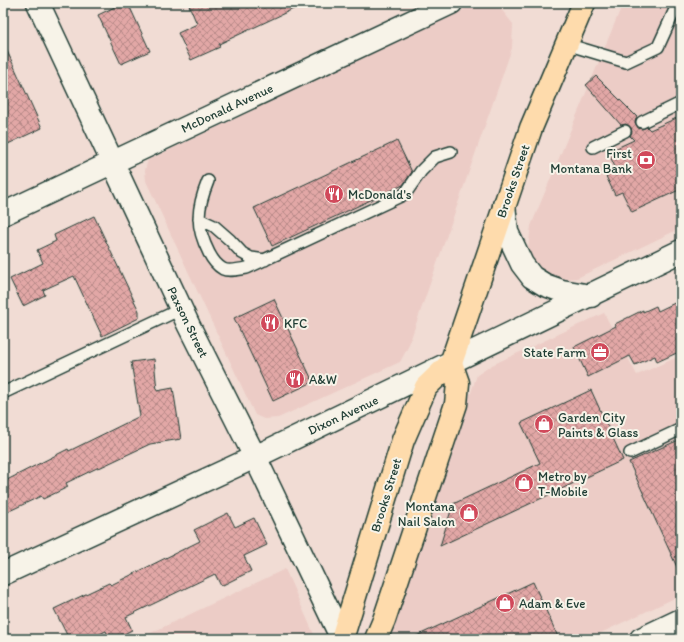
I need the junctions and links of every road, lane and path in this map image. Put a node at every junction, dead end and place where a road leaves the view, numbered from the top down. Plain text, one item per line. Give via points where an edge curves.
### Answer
1 (38, 3) edge
2 (451, 3) edge
3 (584, 3) edge
4 (678, 3) edge
5 (566, 44) junction
6 (681, 103) edge
7 (642, 122) dead end
8 (625, 131) dead end
9 (593, 147) dead end
10 (451, 152) dead end
11 (112, 162) junction
12 (208, 181) dead end
13 (504, 205) junction
14 (3, 214) edge
15 (199, 218) junction
16 (681, 251) edge
17 (265, 260) junction
18 (591, 296) junction
19 (181, 309) junction
20 (451, 363) junction
21 (3, 393) edge
22 (681, 429) edge
23 (630, 453) dead end
24 (255, 457) junction
25 (3, 574) edge
26 (681, 620) edge
27 (342, 639) edge
28 (376, 639) edge
29 (641, 639) edge

1 - 11 street, Paxson Street
2 - 11 street, McDonald Avenue
3 - 5 highway, Brooks Street
4 - 5 lane via 658,47 626,62
5 - 13 highway, Brooks Street via 531,128
6 - 7 lane
8 - 9 lane
10 - 17 lane via 435,157 421,171 405,194
11 - 14 street, McDonald Avenue
11 - 19 street, Paxson Street
12 - 15 lane via 202,197
13 - 18 street via 507,232 522,264 532,277 562,291
13 - 20 highway, Brooks Street
15 - 17 lane via 214,226 242,253
15 - 17 lane via 198,224 205,245 213,261 223,269 247,268
16 - 18 street, Dixon Avenue
18 - 20 street, Dixon Avenue
19 - 21 lane
19 - 24 street, Paxson Street
20 - 24 street, Dixon Avenue
20 - 27 highway, Brooks Street via 426,387 404,440
20 - 28 highway via 458,383 456,404
22 - 23 lane
24 - 25 street, Dixon Avenue
24 - 27 street, Paxson Street
26 - 29 street

